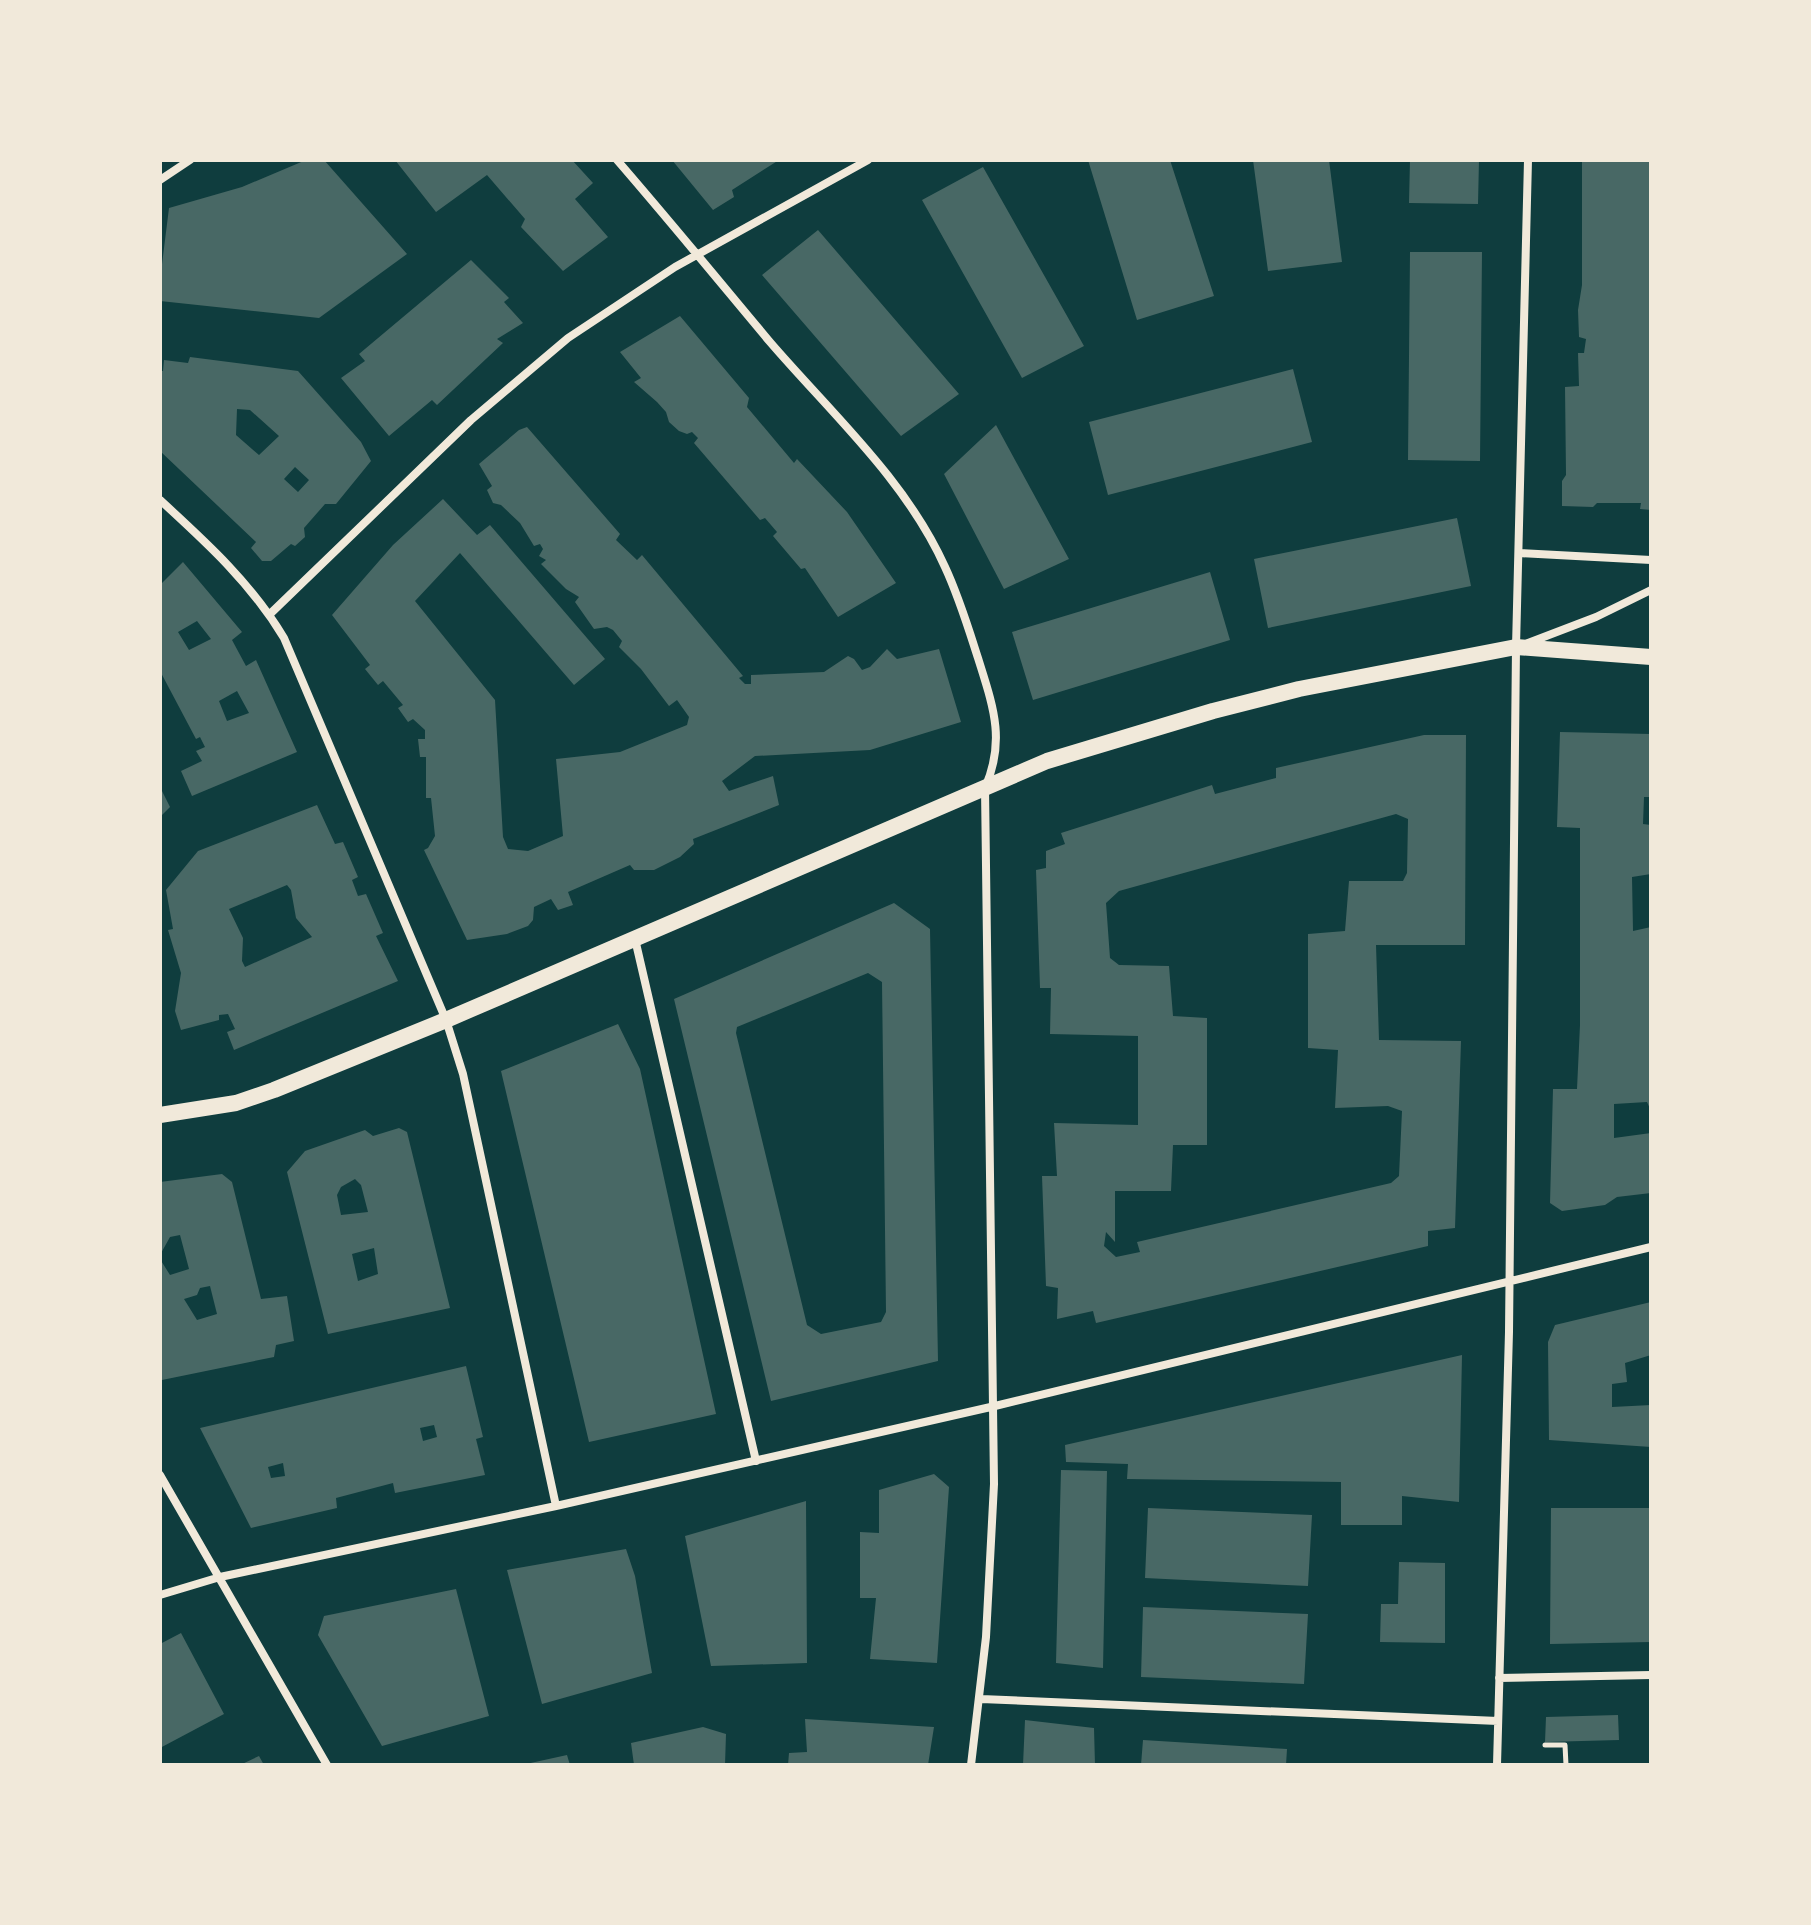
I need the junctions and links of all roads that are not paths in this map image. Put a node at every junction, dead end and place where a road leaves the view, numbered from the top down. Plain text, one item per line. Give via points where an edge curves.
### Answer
1 (190, 160) edge
2 (617, 160) edge
3 (868, 160) edge
4 (1528, 160) edge
5 (160, 180) edge
6 (698, 254) junction
7 (160, 500) edge
8 (1519, 553) junction
9 (1651, 560) edge
10 (1651, 590) edge
11 (270, 614) junction
12 (1516, 647) junction
13 (1651, 657) edge
14 (985, 788) junction
15 (635, 939) junction
16 (446, 1020) junction
17 (160, 1115) edge
18 (1651, 1247) edge
19 (1510, 1281) junction
20 (995, 1406) junction
21 (756, 1461) junction
22 (160, 1475) edge
23 (556, 1506) junction
24 (220, 1577) junction
25 (160, 1595) edge
26 (1651, 1675) edge
27 (1499, 1678) junction
28 (981, 1699) junction
29 (1498, 1721) junction
30 (327, 1765) edge
31 (971, 1765) edge
32 (1497, 1765) edge

1 - 5 street
2 - 6 street
3 - 6 street
4 - 8 street
6 - 11 street via 613,306 538,363
6 - 14 street via 885,472 944,565 996,727 994,767
7 - 11 street via 235,571
8 - 9 street
8 - 12 street
10 - 12 street via 1567,630
11 - 16 street via 300,671
12 - 13 main road
12 - 14 main road via 1343,679 1213,711 1047,761
12 - 19 street
14 - 15 main road
14 - 20 street
15 - 16 main road
15 - 21 street
16 - 17 main road via 257,1097
16 - 23 street via 463,1074
18 - 19 street
19 - 20 street
19 - 27 street
20 - 21 street
20 - 28 street
21 - 23 street
22 - 24 street
23 - 24 street
24 - 25 street
24 - 30 street
26 - 27 street
27 - 29 street
28 - 29 street
28 - 31 street
29 - 32 street

